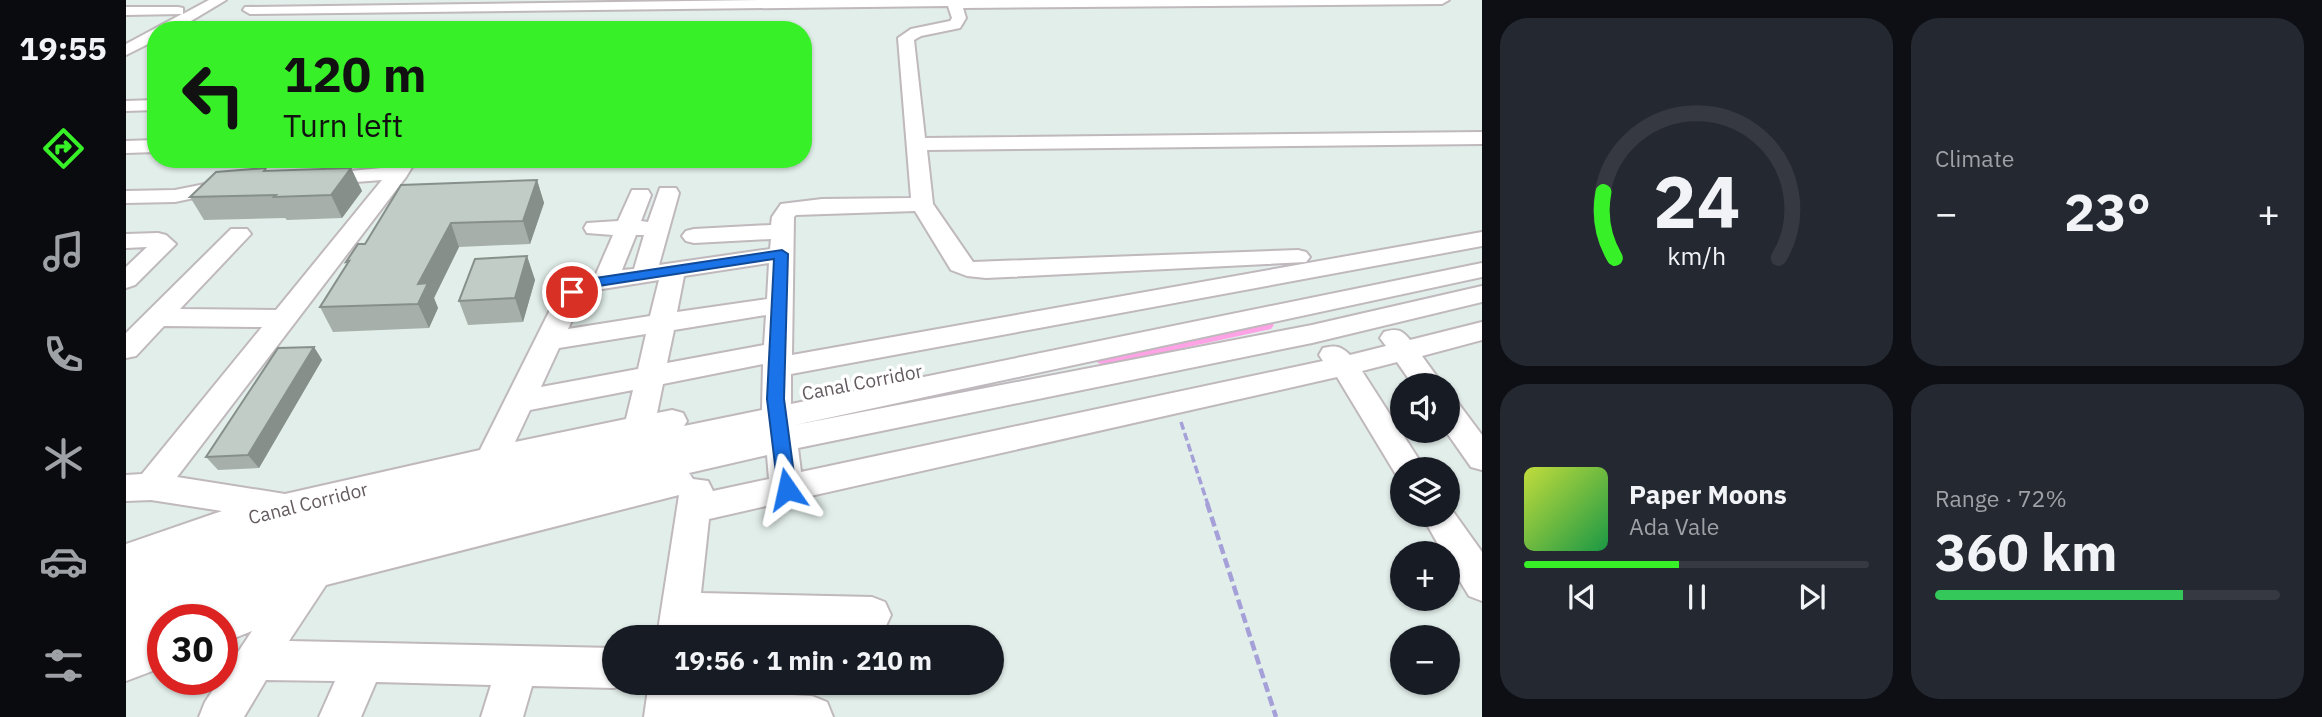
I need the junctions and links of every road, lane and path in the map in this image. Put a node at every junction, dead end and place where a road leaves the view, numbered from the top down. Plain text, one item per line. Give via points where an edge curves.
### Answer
1 (219, 0) edge
2 (1442, 0) edge
3 (954, 2) edge
4 (250, 10) dead end
5 (126, 11) edge
6 (178, 11) dead end
7 (180, 21) edge
8 (147, 39) edge
9 (126, 50) edge
10 (147, 105) edge
11 (126, 106) edge
12 (1482, 138) edge
13 (917, 144) junction
14 (147, 146) edge
15 (126, 147) edge
16 (388, 168) edge
17 (401, 168) edge
18 (292, 181) edge
19 (252, 184) edge
20 (668, 193) dead end
21 (640, 195) dead end
22 (126, 197) edge
23 (922, 204) junction
24 (595, 228) dead end
25 (627, 228) junction
26 (658, 228) junction
27 (239, 233) dead end
28 (694, 236) dead end
29 (1482, 239) edge
30 (126, 241) edge
31 (782, 243) junction
32 (1482, 256) edge
33 (1298, 257) dead end
34 (1482, 270) edge
35 (673, 271) junction
36 (643, 275) junction
37 (126, 280) edge
38 (606, 281) junction
39 (1345, 293) junction
40 (1482, 294) edge
41 (779, 305) junction
42 (1482, 312) edge
43 (158, 317) junction
44 (283, 319) junction
45 (661, 324) junction
46 (1482, 331) edge
47 (1312, 332) junction
48 (1389, 334) junction
49 (548, 341) junction
50 (126, 349) edge
51 (777, 359) junction
52 (1419, 373) edge
53 (650, 377) junction
54 (518, 402) junction
55 (1175, 403) junction
56 (639, 428) junction
57 (1460, 428) edge
58 (780, 440) junction
59 (1401, 457) edge
60 (1482, 458) edge
61 (491, 460) junction
62 (138, 488) edge
63 (695, 493) junction
64 (289, 507) junction
65 (1446, 527) edge
66 (126, 560) edge
67 (305, 584) junction
68 (1482, 584) edge
69 (126, 589) edge
70 (232, 604) edge
71 (126, 615) edge
72 (872, 615) dead end
73 (238, 617) edge
74 (677, 624) edge
75 (147, 629) edge
76 (126, 636) edge
77 (147, 654) edge
78 (255, 660) junction
79 (126, 662) edge
80 (365, 662) junction
81 (518, 665) junction
82 (602, 668) edge
83 (666, 703) edge
84 (220, 717) edge
85 (340, 717) edge
86 (502, 717) edge
87 (812, 717) edge
88 (1276, 717) edge

1 - 7 street
2 - 3 street
3 - 4 street
3 - 13 street via 955,25 906,38
5 - 6 street
8 - 9 street
10 - 11 street
12 - 13 street
13 - 23 street
14 - 15 street
16 - 18 street
17 - 44 street
19 - 22 street via 175,196
20 - 26 street
21 - 25 street
23 - 31 street via 789,209 783,217
23 - 33 street via 967,269 1018,271
24 - 25 street
25 - 26 street
25 - 38 street
26 - 36 street
27 - 43 street
28 - 31 street
29 - 51 street
30 - 37 street via 158,240 164,244
31 - 35 street
31 - 41 street
32 - 39 street
34 - 39 street
35 - 36 street
35 - 45 street
36 - 38 street
38 - 49 street via 572,292
39 - 47 street
39 - 48 street
40 - 48 street
41 - 45 street
41 - 51 street
42 - 48 street
43 - 44 street
43 - 50 street
44 - 62 street
45 - 49 street
45 - 53 street
46 - 48 street
47 - 48 street
47 - 55 street
47 - 58 street
47 - 58 street
47 - 59 street
48 - 52 street
49 - 54 street
51 - 53 street
51 - 58 street
53 - 54 street
53 - 56 street
54 - 61 street
55 - 58 street
55 - 88 path
56 - 58 street, Canal Corridor
56 - 61 street, Canal Corridor
57 - 60 street
58 - 63 street
58 - 69 street via 307,526
58 - 71 street via 420,520
61 - 64 street, Canal Corridor
62 - 64 street
63 - 67 street
63 - 74 street
64 - 66 street, Canal Corridor
65 - 68 street
67 - 70 street
67 - 73 street
67 - 78 street
72 - 74 street
75 - 76 street
77 - 79 street
78 - 80 street
78 - 84 street
80 - 81 street
80 - 85 street
81 - 82 street
81 - 86 street
83 - 87 street

